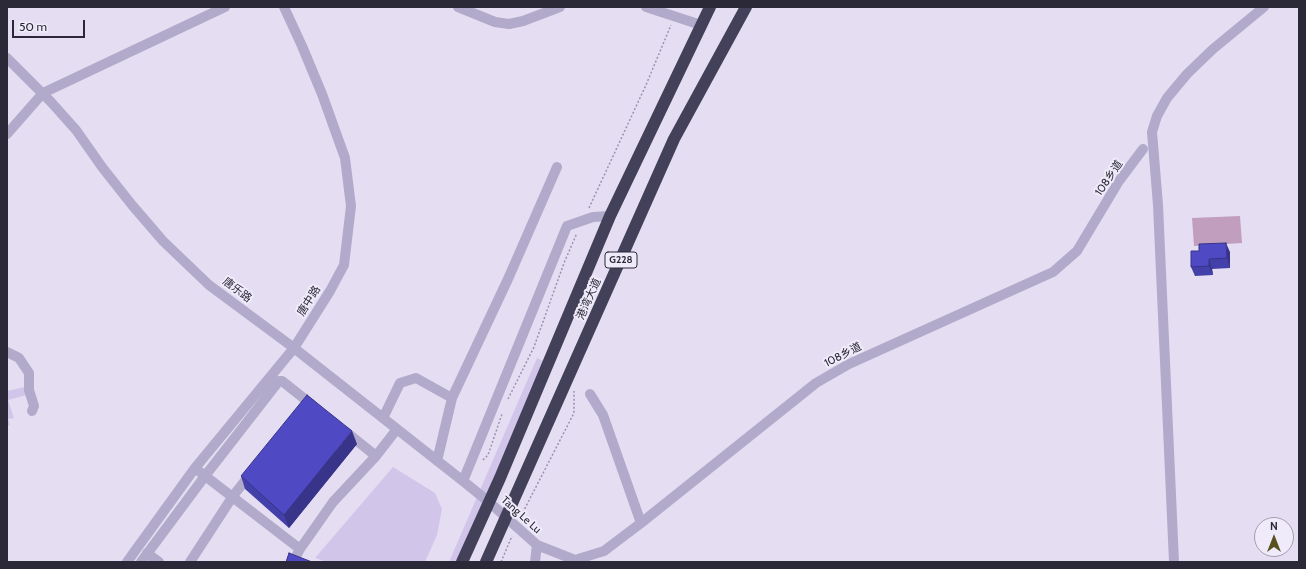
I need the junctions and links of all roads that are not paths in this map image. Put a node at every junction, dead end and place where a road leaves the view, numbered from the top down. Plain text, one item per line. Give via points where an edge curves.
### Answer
1 (225, 7) edge
2 (284, 7) edge
3 (458, 7) edge
4 (538, 7) edge
5 (560, 7) edge
6 (646, 7) edge
7 (710, 7) edge
8 (746, 7) edge
9 (1264, 7) edge
10 (534, 17) junction
11 (701, 26) junction
12 (7, 58) edge
13 (43, 93) junction
14 (7, 134) edge
15 (1143, 149) dead end
16 (557, 167) dead end
17 (610, 216) junction
18 (294, 348) junction
19 (7, 352) edge
20 (590, 394) dead end
21 (452, 398) junction
22 (311, 404) junction
23 (32, 411) dead end
24 (322, 412) edge
25 (302, 413) edge
26 (383, 418) junction
27 (340, 427) edge
28 (397, 429) junction
29 (376, 456) junction
30 (437, 461) junction
31 (259, 463) edge
32 (195, 468) junction
33 (205, 476) junction
34 (463, 482) junction
35 (233, 496) junction
36 (489, 502) junction
37 (506, 517) junction
38 (641, 524) junction
39 (536, 545) junction
40 (300, 549) junction
41 (147, 553) junction
42 (127, 562) edge
43 (141, 562) edge
44 (159, 562) edge
45 (190, 562) edge
46 (293, 562) edge
47 (462, 562) edge
48 (486, 562) edge
49 (535, 562) edge
50 (1174, 562) edge

1 - 13 street
2 - 18 street, 唐中路 via 322,94 345,158 351,206 344,265
3 - 10 street via 502,24 516,23
4 - 10 street
5 - 10 street
6 - 11 street
7 - 11 highway, 港湾大道 / G228
8 - 37 highway, 港湾大道 / G228 via 674,139
9 - 50 street via 1187,74 1160,110 1152,132 1158,205
11 - 17 highway, 港湾大道 / G228
12 - 13 street, 唐乐路
13 - 14 street
13 - 18 street, 唐乐路 via 76,130 132,205 163,241 209,285
15 - 38 street, 108乡道 via 1119,181 1077,251 1053,272 849,364 816,383
16 - 21 street
17 - 34 street via 593,217 567,226
17 - 36 highway, 港湾大道 / G228
18 - 26 street, 唐乐路
18 - 32 street, 唐中路
19 - 23 street via 19,358 29,373 29,390 34,406
20 - 38 street via 603,415
21 - 26 street via 416,378 400,383
21 - 30 street
22 - 24 street
22 - 25 street
22 - 33 street via 279,381
26 - 28 street, 唐乐路
27 - 29 street
28 - 29 street
28 - 30 street, 唐乐路
29 - 40 street via 333,502
30 - 34 street, 唐乐路
31 - 35 street
32 - 33 street
32 - 42 street, 唐中路
33 - 35 street
33 - 41 street
34 - 36 street, 唐乐路
35 - 40 street
35 - 45 street
36 - 37 street, Tang Le Lu
36 - 47 highway, 港湾大道 / G228
37 - 39 street, Tang Le Lu
37 - 48 highway, 港湾大道 / G228
38 - 39 street, 108乡道 via 604,551 576,560
39 - 49 street
40 - 46 street
41 - 43 street
41 - 44 street

